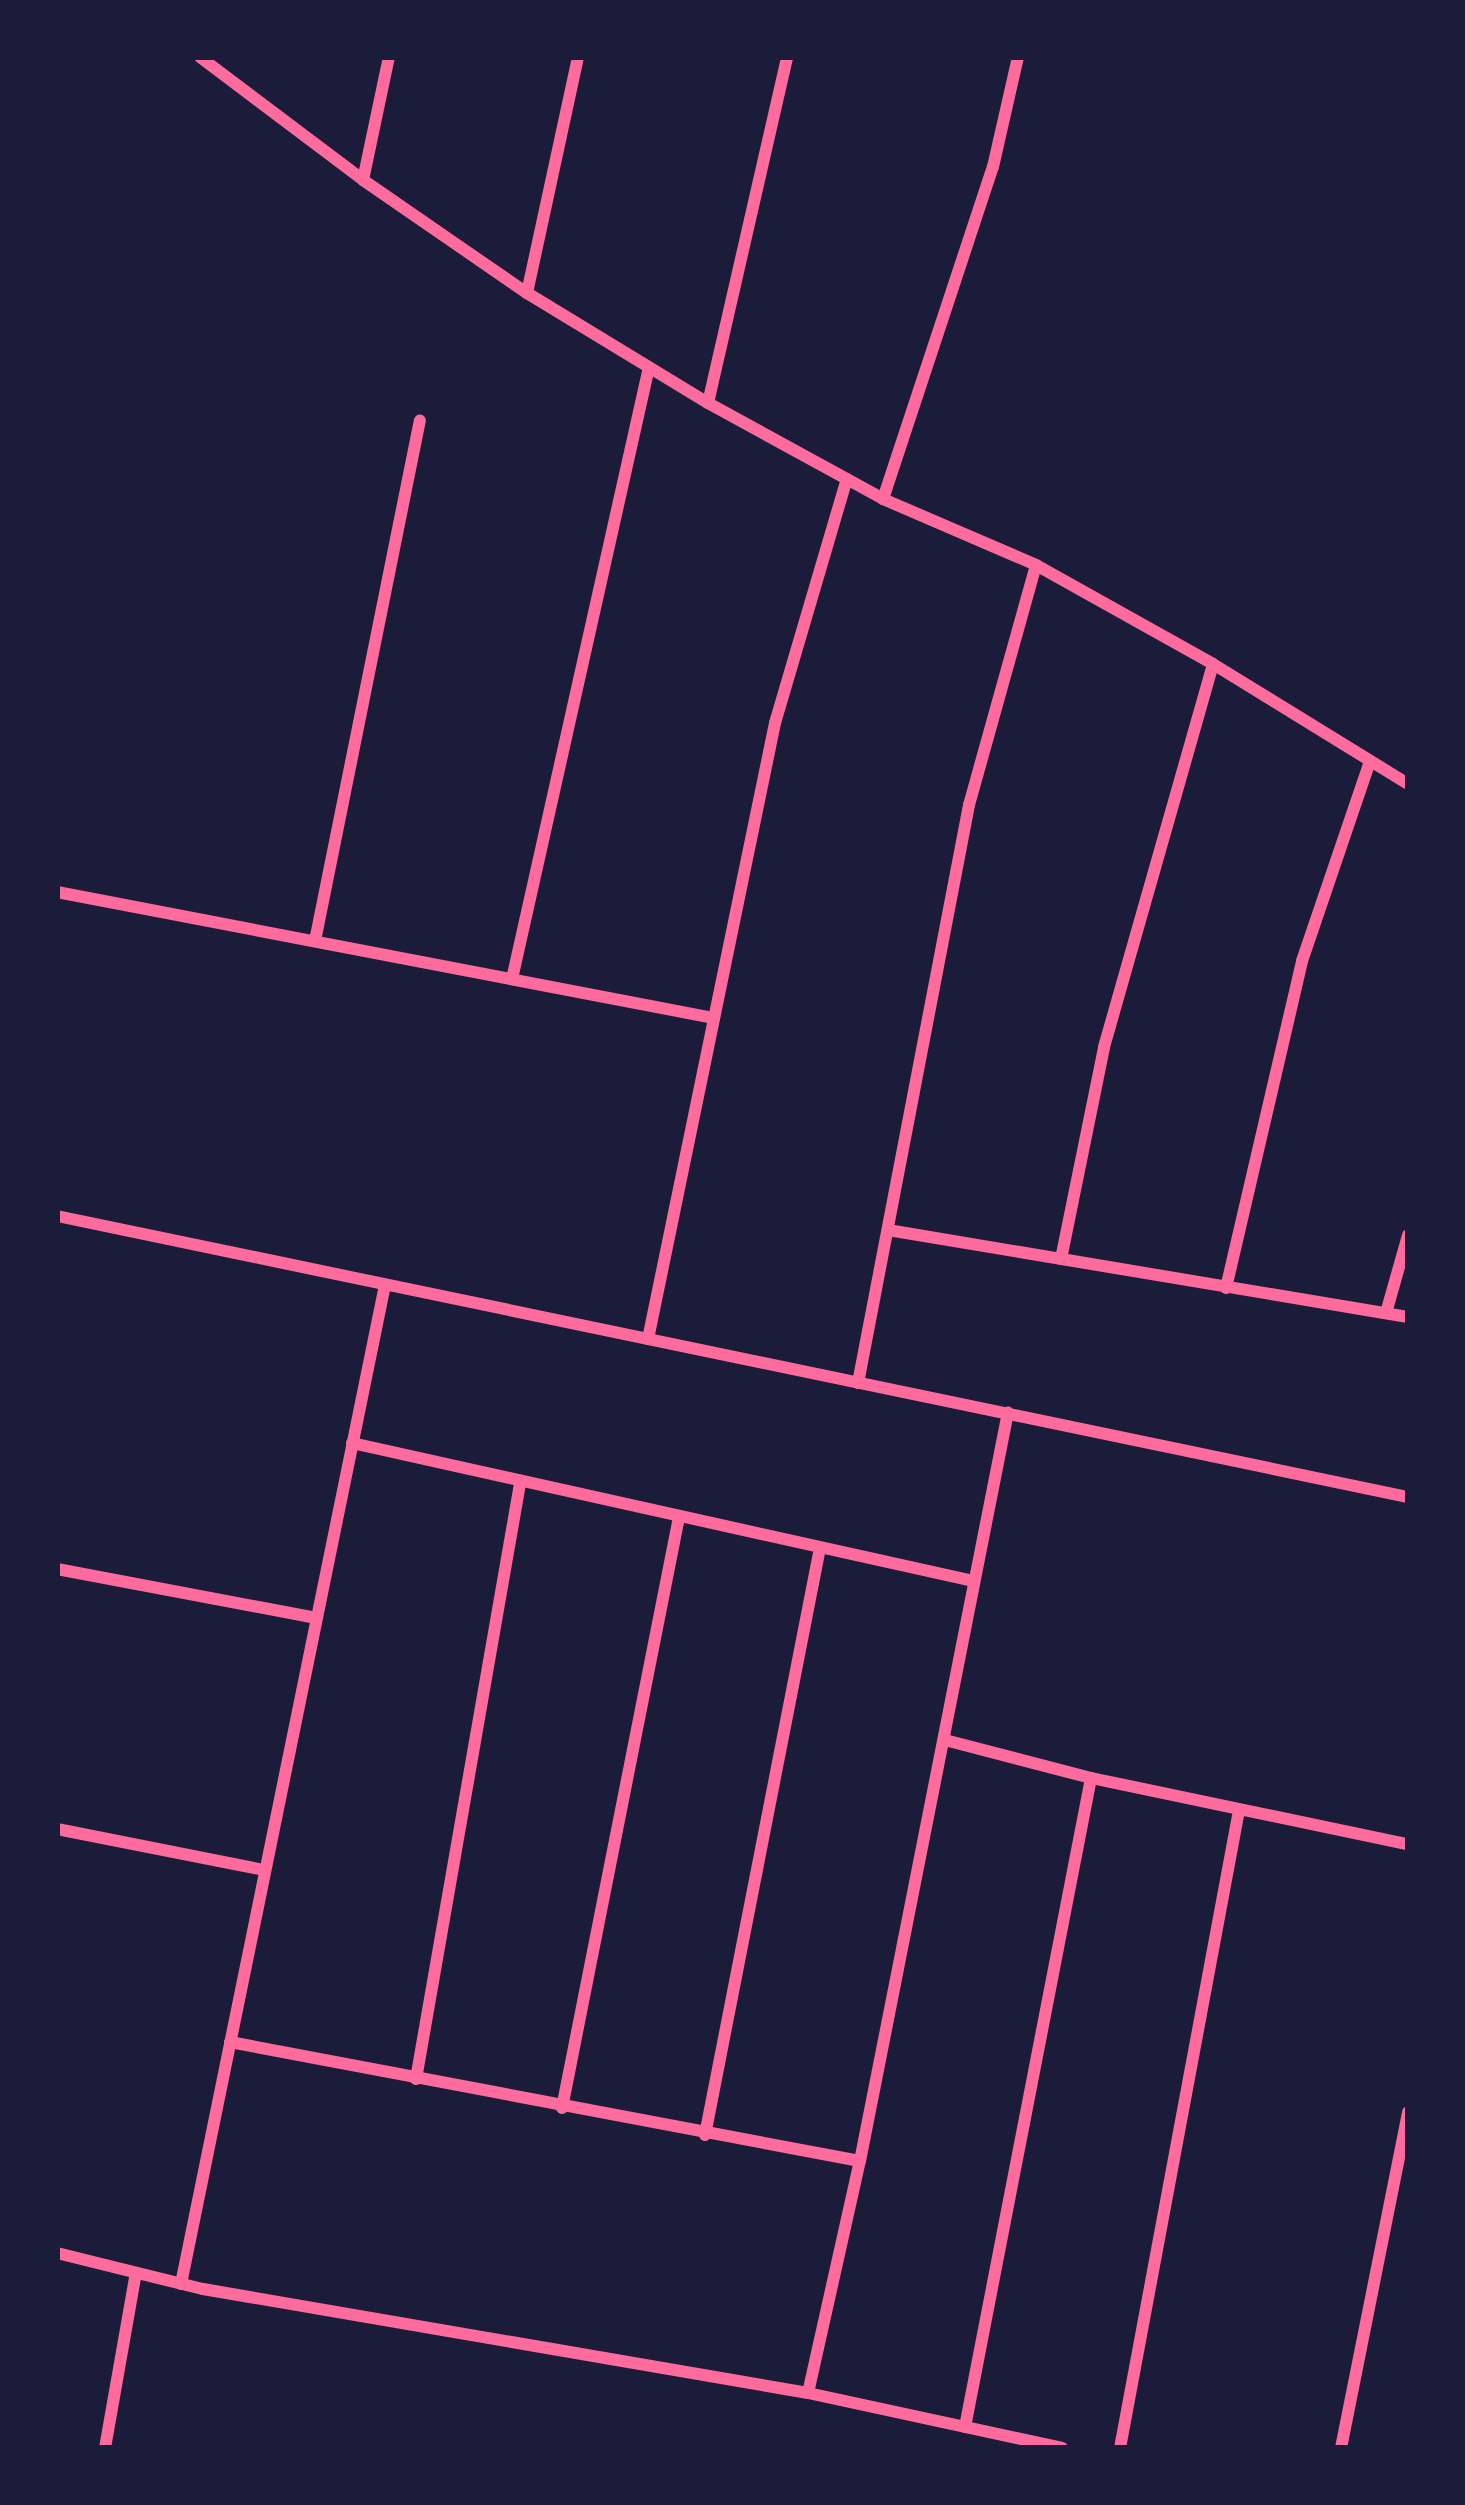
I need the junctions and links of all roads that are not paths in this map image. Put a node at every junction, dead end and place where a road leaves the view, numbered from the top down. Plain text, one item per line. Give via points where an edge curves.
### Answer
1 (200, 57) edge
2 (389, 57) edge
3 (578, 57) edge
4 (787, 57) edge
5 (1018, 57) edge
6 (363, 181) junction
7 (527, 293) junction
8 (649, 367) junction
9 (708, 403) junction
10 (420, 420) dead end
11 (847, 479) junction
12 (884, 499) junction
13 (1036, 566) junction
14 (1213, 664) junction
15 (1370, 761) junction
16 (1408, 784) edge
17 (57, 892) edge
18 (315, 941) junction
19 (512, 979) junction
20 (714, 1018) junction
21 (57, 1216) edge
22 (888, 1230) junction
23 (1408, 1235) edge
24 (1060, 1259) junction
25 (385, 1285) junction
26 (1226, 1288) junction
27 (1386, 1313) junction
28 (1408, 1317) edge
29 (648, 1339) junction
30 (858, 1383) junction
31 (1008, 1412) junction
32 (352, 1443) junction
33 (520, 1484) junction
34 (1408, 1497) edge
35 (679, 1516) junction
36 (820, 1548) junction
37 (57, 1568) edge
38 (974, 1581) junction
39 (316, 1618) junction
40 (945, 1740) junction
41 (1091, 1778) junction
42 (1240, 1810) junction
43 (57, 1829) edge
44 (1408, 1844) edge
45 (266, 1870) junction
46 (230, 2042) junction
47 (416, 2079) junction
48 (562, 2108) junction
49 (1408, 2112) edge
50 (705, 2135) junction
51 (860, 2161) junction
52 (57, 2253) edge
53 (136, 2273) junction
54 (181, 2284) junction
55 (808, 2393) junction
56 (965, 2427) junction
57 (105, 2448) edge
58 (1061, 2448) edge
59 (1120, 2448) edge
60 (1341, 2448) edge

1 - 6 street
2 - 6 street
3 - 7 street
4 - 9 street
5 - 12 street via 993,167
6 - 7 street
7 - 8 street
8 - 9 street
8 - 19 street
9 - 11 street
10 - 18 street
11 - 12 street
11 - 20 street via 775,723
12 - 13 street
13 - 14 street
13 - 22 street via 969,805
14 - 15 street
14 - 24 street via 1104,1046
15 - 16 street
15 - 26 street via 1302,961
17 - 18 street
18 - 19 street
19 - 20 street
20 - 29 street
21 - 25 street
22 - 24 street
22 - 30 street
23 - 27 street
24 - 26 street
25 - 29 street
25 - 32 street
26 - 27 street
27 - 28 street
29 - 30 street
30 - 31 street
31 - 34 street
31 - 38 street
32 - 33 street
32 - 39 street
33 - 35 street
33 - 47 street
35 - 36 street
35 - 48 street
36 - 38 street
36 - 50 street
37 - 39 street
38 - 40 street
39 - 45 street
40 - 41 street
40 - 51 street
41 - 42 street
41 - 56 street
42 - 44 street
42 - 59 street
43 - 45 street
45 - 46 street
46 - 47 street
46 - 54 street
47 - 48 street
48 - 50 street
49 - 60 street
50 - 51 street
51 - 55 street
52 - 53 street
53 - 54 street
53 - 57 street
54 - 55 street
55 - 56 street
56 - 58 street

